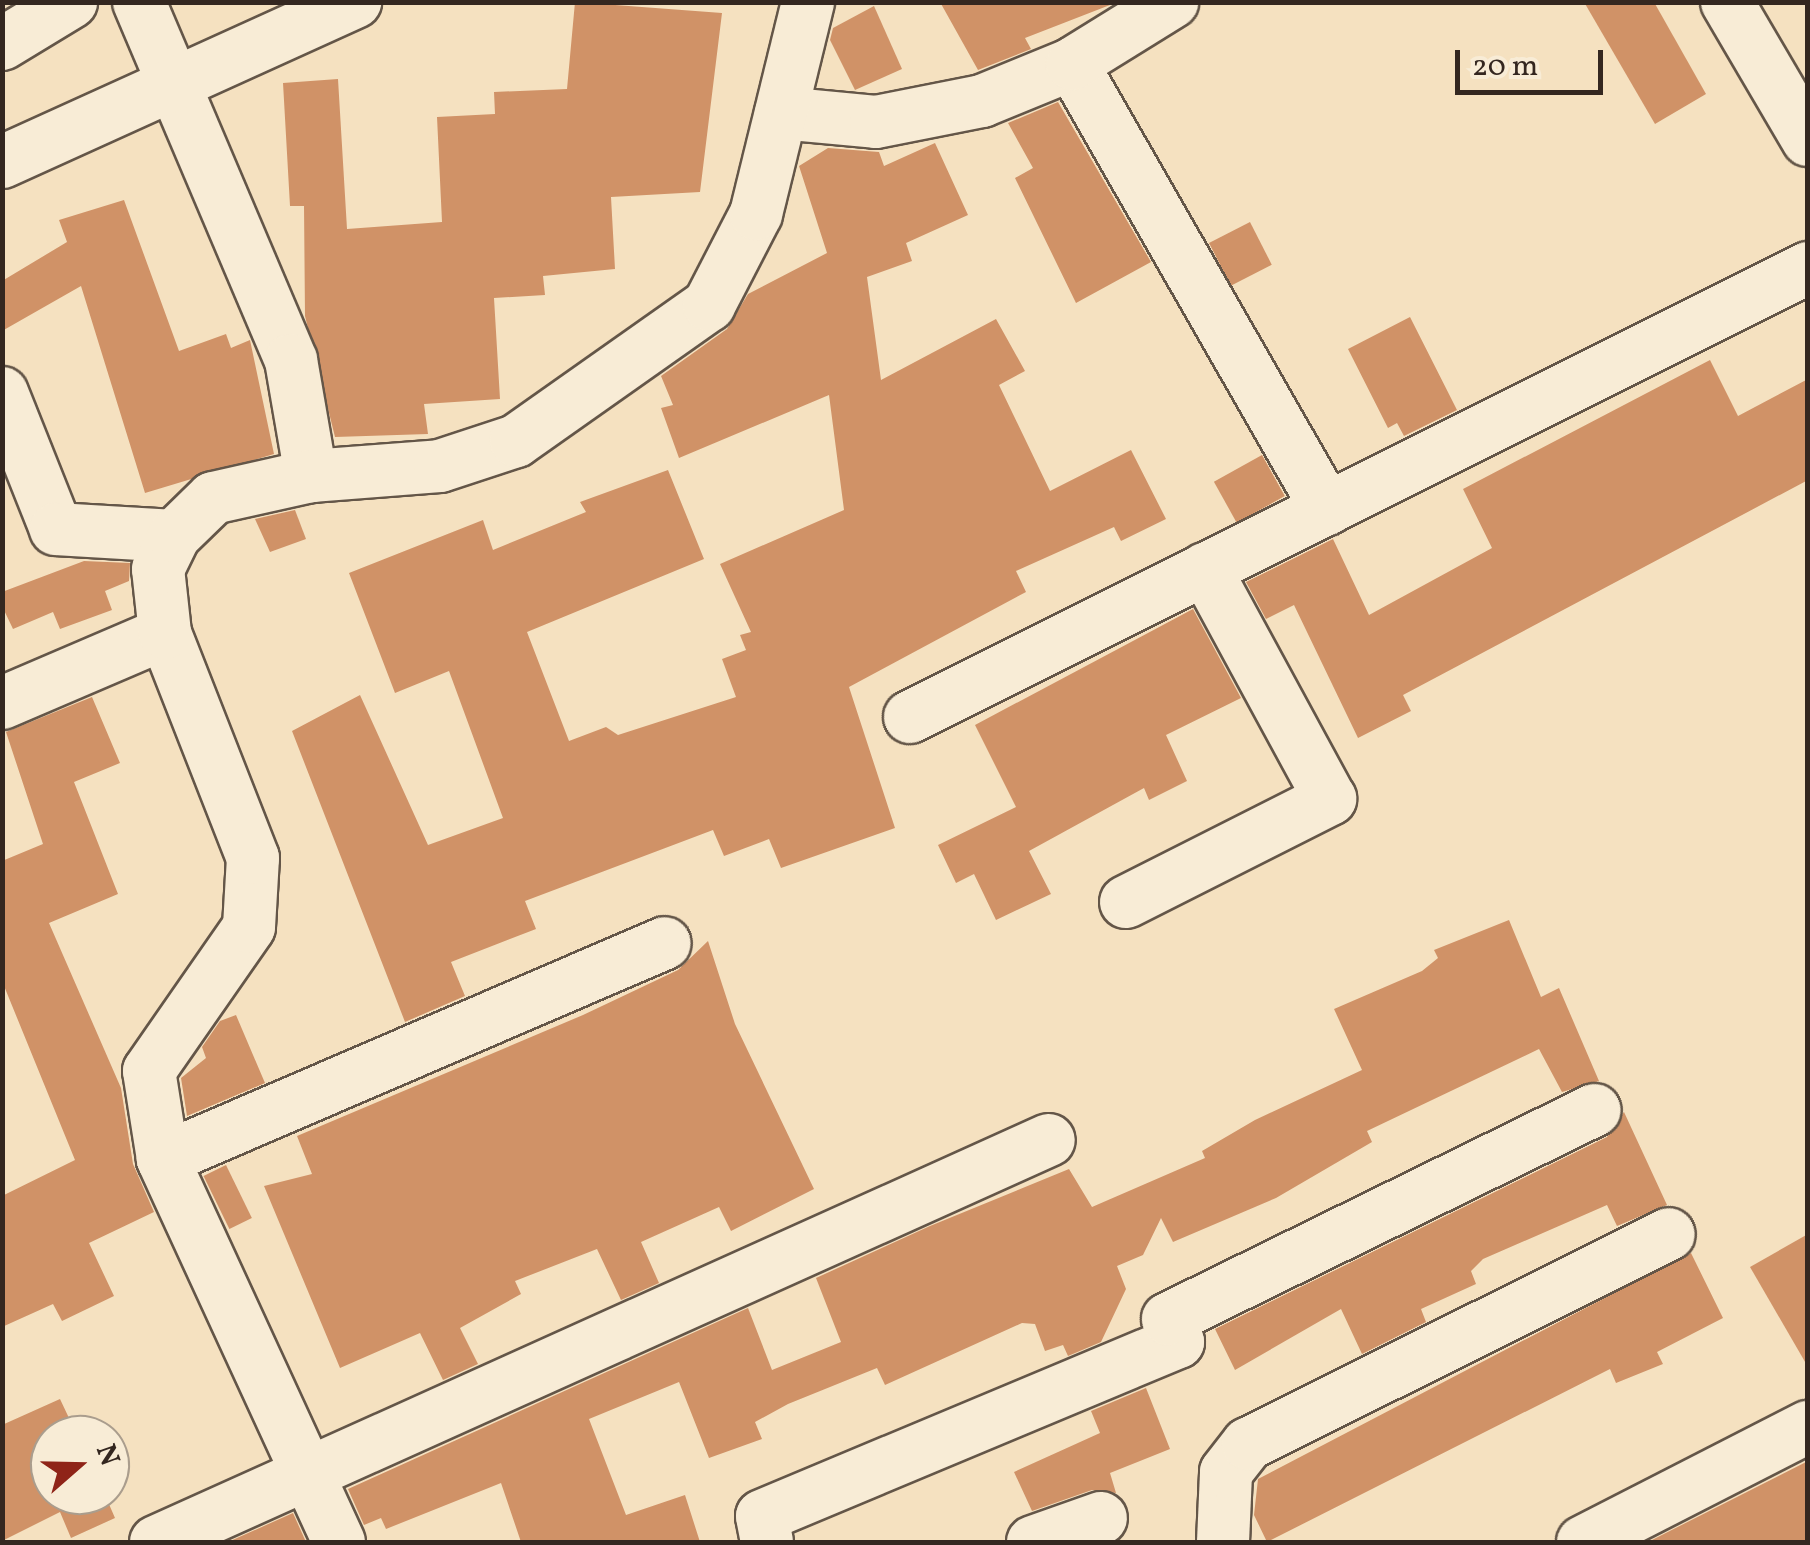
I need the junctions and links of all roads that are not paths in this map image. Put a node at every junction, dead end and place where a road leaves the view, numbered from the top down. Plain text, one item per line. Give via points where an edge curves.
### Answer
1 (71, 2) edge
2 (139, 2) edge
3 (355, 2) edge
4 (808, 2) edge
5 (1172, 2) edge
6 (1728, 2) edge
7 (2, 44) edge
8 (1072, 64) junction
9 (175, 84) junction
10 (781, 114) junction
11 (1808, 140) edge
12 (2, 162) edge
13 (1808, 268) edge
14 (2, 392) edge
15 (311, 476) junction
16 (1327, 508) junction
17 (174, 536) junction
18 (1205, 569) junction
19 (166, 633) junction
20 (2, 702) edge
21 (910, 717) dead end
22 (1126, 902) dead end
23 (665, 943) dead end
24 (1594, 1110) dead end
25 (1048, 1140) dead end
26 (163, 1159) junction
27 (1669, 1234) dead end
28 (1808, 1427) edge
29 (307, 1467) junction
30 (1101, 1518) dead end
31 (156, 1542) edge
32 (339, 1542) edge
33 (767, 1542) edge
34 (1033, 1542) edge
35 (1222, 1542) edge
36 (1583, 1542) edge

1 - 7 street
2 - 9 street
3 - 9 street
4 - 10 street
5 - 8 street
6 - 11 street
8 - 10 street via 982,101 876,122
8 - 16 street
9 - 12 street
9 - 15 street via 291,360
10 - 15 street via 756,214 709,305 516,441 440,466
13 - 16 street
14 - 17 street via 56,529
15 - 17 street via 214,498
16 - 18 street
17 - 19 street via 158,569
18 - 21 street
18 - 22 street via 1330,799
19 - 20 street
19 - 26 street via 253,858 249,927 149,1071
23 - 26 street
24 - 33 street via 1168,1320 1178,1342 762,1516
25 - 29 street
26 - 29 street
27 - 35 street via 1248,1444 1226,1472
28 - 36 street
29 - 31 street
29 - 32 street
30 - 34 street

